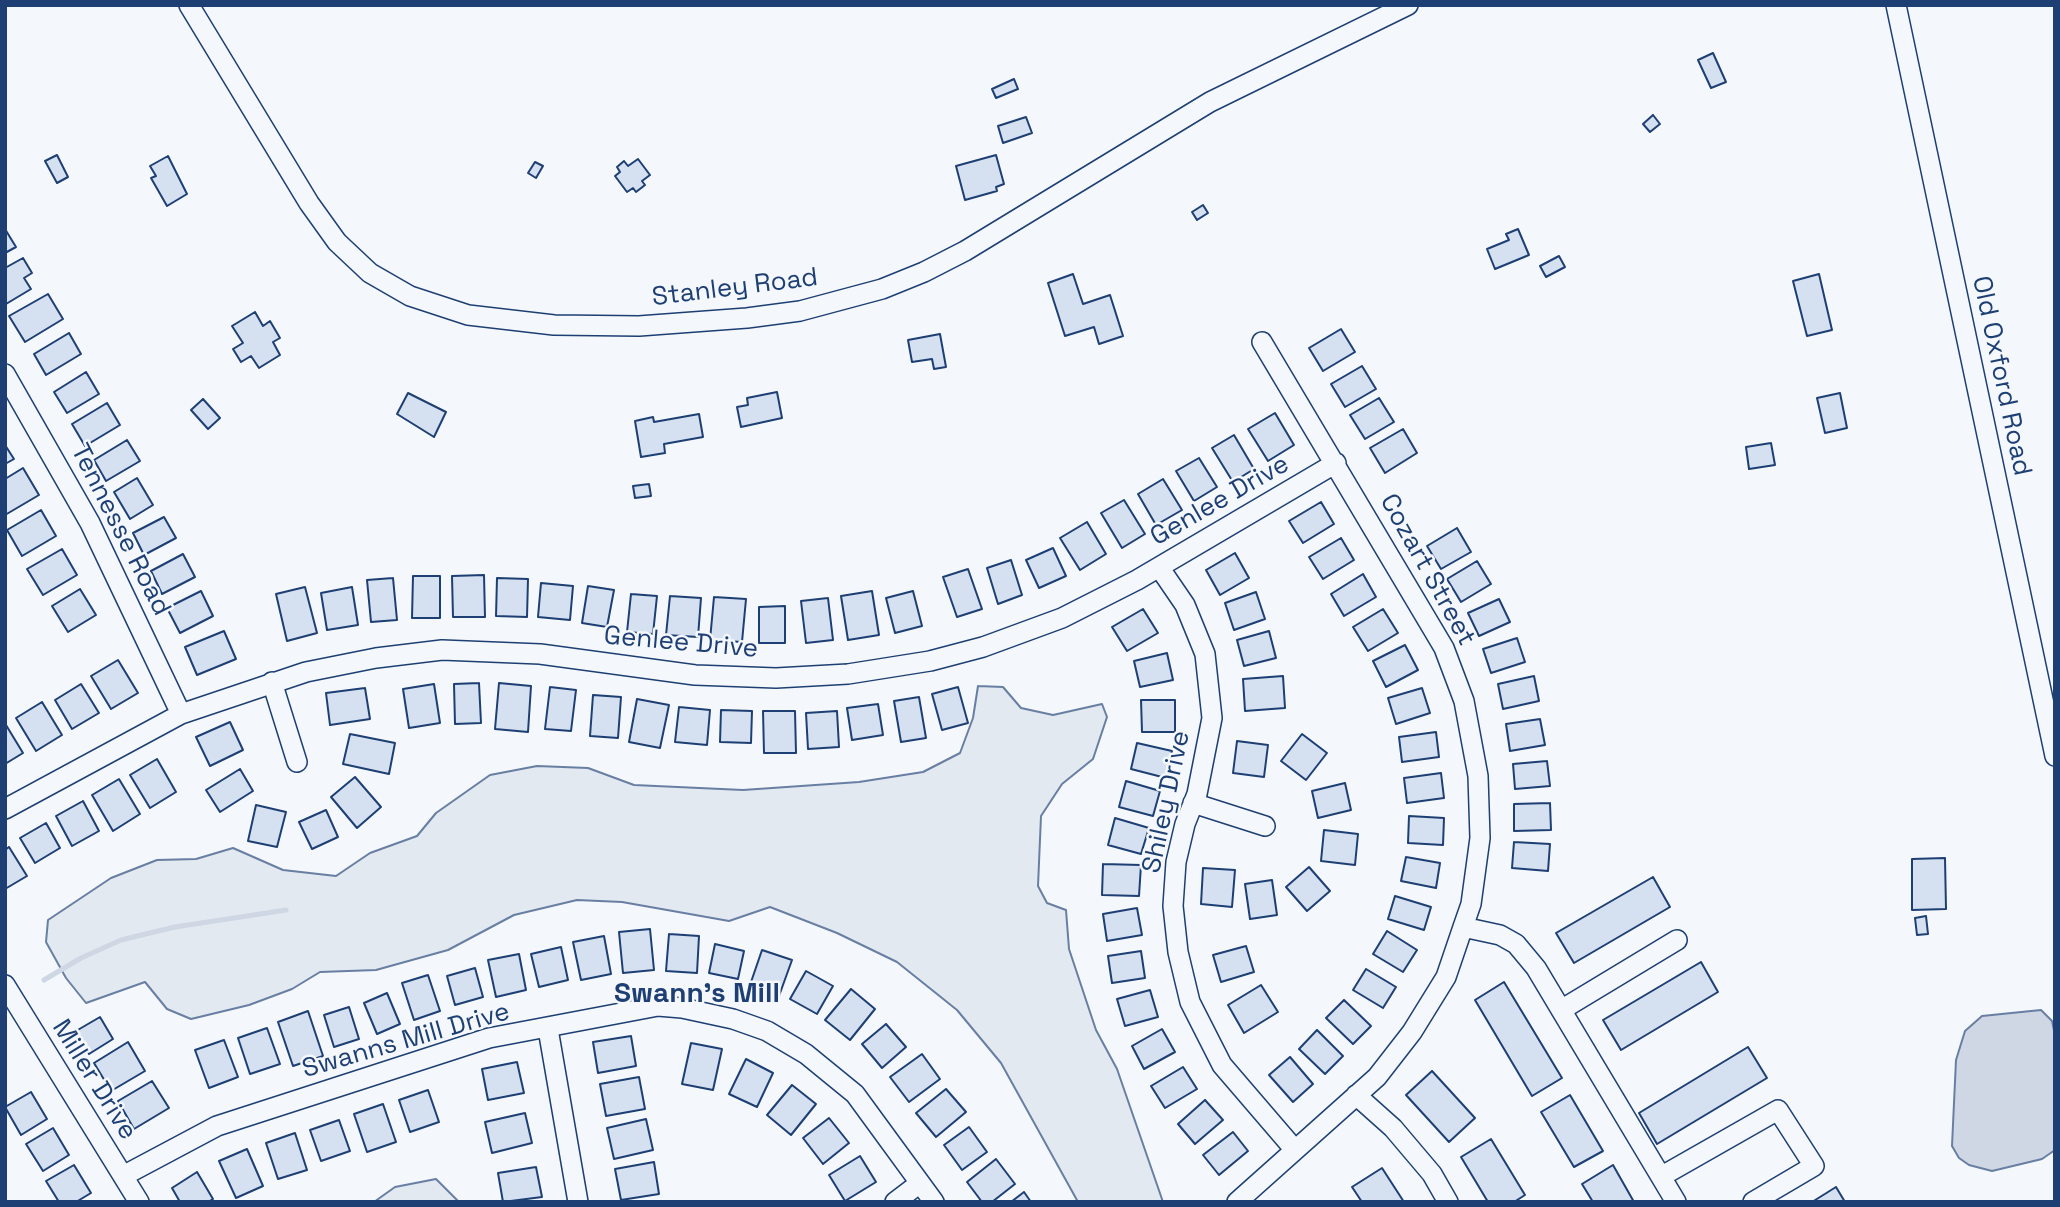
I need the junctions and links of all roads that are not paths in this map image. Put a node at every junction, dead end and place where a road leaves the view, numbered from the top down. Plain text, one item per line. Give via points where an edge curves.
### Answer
1 (190, 5) edge
2 (1408, 5) edge
3 (1896, 5) edge
4 (1262, 342) dead end
5 (5, 374) edge
6 (1336, 463) junction
7 (1159, 567) junction
8 (272, 682) junction
9 (181, 714) junction
10 (2055, 756) edge
11 (297, 762) dead end
12 (1193, 803) junction
13 (5, 809) edge
14 (1265, 826) dead end
15 (1463, 927) junction
16 (1677, 940) dead end
17 (5, 985) edge
18 (1561, 1010) junction
19 (548, 1029) junction
20 (1356, 1095) junction
21 (1295, 1150) junction
22 (123, 1176) junction
23 (1662, 1176) junction
24 (920, 1184) junction
25 (139, 1202) edge
26 (578, 1202) edge
27 (895, 1202) edge
28 (934, 1202) edge
29 (1237, 1202) edge
30 (1448, 1202) edge
31 (1676, 1202) edge
32 (1753, 1202) edge

1 - 2 street, Stanley Road via 309,203 337,242 370,273 410,296 468,315 554,325 639,326 800,311 859,296 923,272 1210,102
3 - 10 street, Old Oxford Road
4 - 6 street, Cozart Street
5 - 9 street, Tennesse Road via 90,523
6 - 7 street, Genlee Drive
6 - 15 street, Cozart Street via 1444,648 1464,701 1478,776 1480,838 1471,904
7 - 8 street, Genlee Drive via 1062,618 983,647 848,674 776,678 695,675 540,654 442,650 376,658
7 - 12 street, Shiley Drive via 1185,604 1205,654 1212,718
8 - 9 street, Genlee Drive
8 - 11 street
9 - 13 street, Genlee Drive
12 - 14 street
12 - 21 street, Shiley Drive via 1176,862 1173,906 1190,1002 1222,1065
15 - 18 street via 1500,935 1516,944
15 - 20 street, Cozart Street via 1446,977 1412,1032 1377,1077
16 - 18 street
17 - 22 street, Miller Drive
18 - 23 street
19 - 22 street, Swanns Mill Drive via 489,1038 217,1126
19 - 24 street, Swanns Mill Drive via 658,1006 682,1007 767,1031 806,1054 855,1094
19 - 26 street
20 - 21 street, Cozart Street
20 - 30 street via 1393,1128 1432,1174
21 - 29 street, Cozart Street
22 - 25 street, Miller Drive
23 - 31 street
23 - 32 street via 1778,1110 1814,1166
24 - 27 street
24 - 28 street, Swanns Mill Drive

